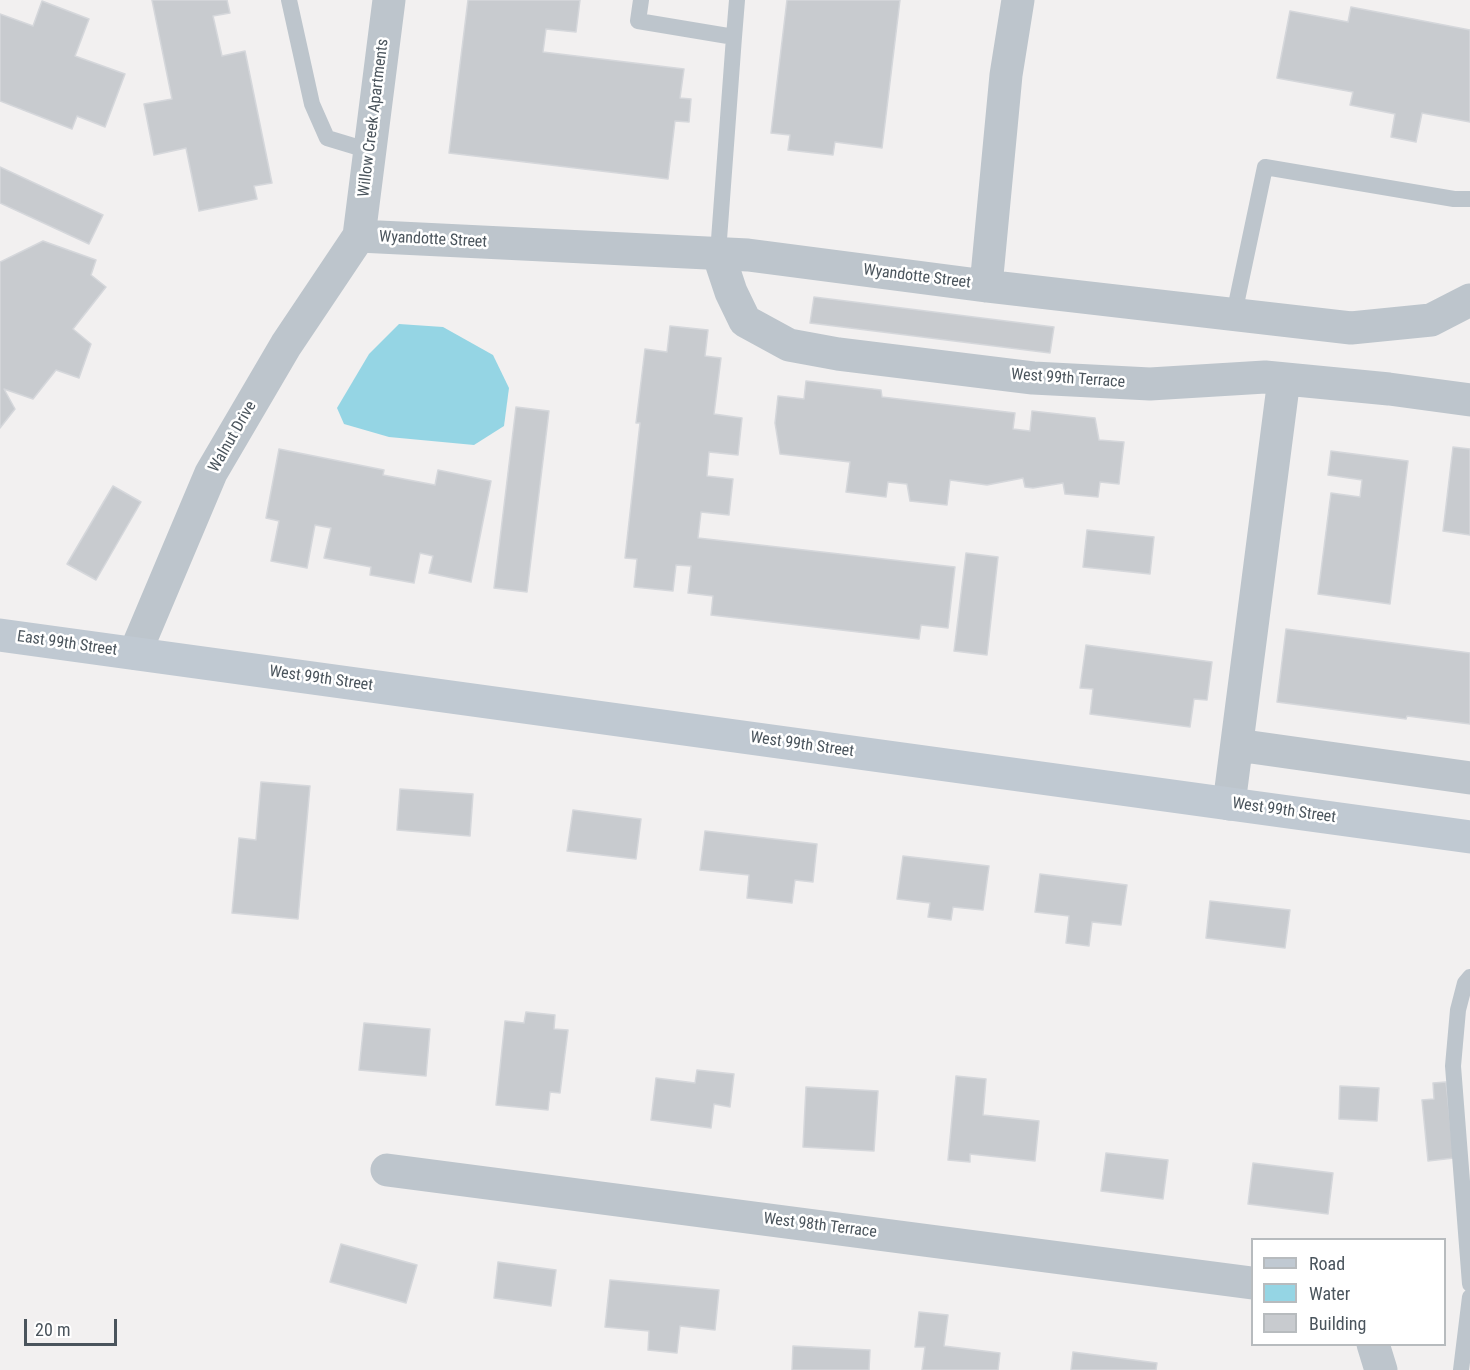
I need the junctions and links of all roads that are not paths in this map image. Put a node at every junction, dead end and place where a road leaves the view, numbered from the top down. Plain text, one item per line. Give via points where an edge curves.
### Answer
1 (290, 0) edge
2 (389, 0) edge
3 (641, 0) edge
4 (737, 0) edge
5 (1018, 0) edge
6 (734, 37) junction
7 (369, 151) junction
8 (1470, 199) edge
9 (359, 236) junction
10 (718, 253) junction
11 (986, 286) junction
12 (1470, 300) edge
13 (1234, 314) junction
14 (1284, 379) junction
15 (1470, 400) edge
16 (0, 635) edge
17 (135, 653) junction
18 (1237, 746) junction
19 (1470, 778) edge
20 (1229, 804) junction
21 (1470, 837) edge
22 (1470, 977) edge
23 (387, 1170) dead end
24 (1251, 1283) edge
25 (1470, 1284) edge
26 (1470, 1297) edge
27 (1374, 1346) edge
28 (1381, 1370) edge
29 (1461, 1370) edge

1 - 7 lane via 312,105 327,138
2 - 7 street, Willow Creek Apartments
3 - 6 lane via 638,21
4 - 6 lane
5 - 11 street via 1006,75
6 - 10 lane
7 - 9 street, Willow Creek Apartments
8 - 13 lane via 1265,167
9 - 10 street, Wyandotte Street
9 - 17 street, Walnut Drive via 286,345 211,473
10 - 11 street, Wyandotte Street
10 - 14 street, West 99th Terrace via 745,321 789,345 1033,378 1150,384
11 - 13 street, Wyandotte Street
12 - 13 street, Wyandotte Street via 1431,320 1351,328
14 - 15 street, West 99th Terrace
14 - 18 street
16 - 17 street, East 99th Street
17 - 20 street, West 99th Street
18 - 19 street
18 - 20 street
20 - 21 street, West 99th Street
22 - 25 lane via 1458,1010 1453,1066
23 - 24 street, West 98th Terrace
26 - 29 lane
27 - 28 street

